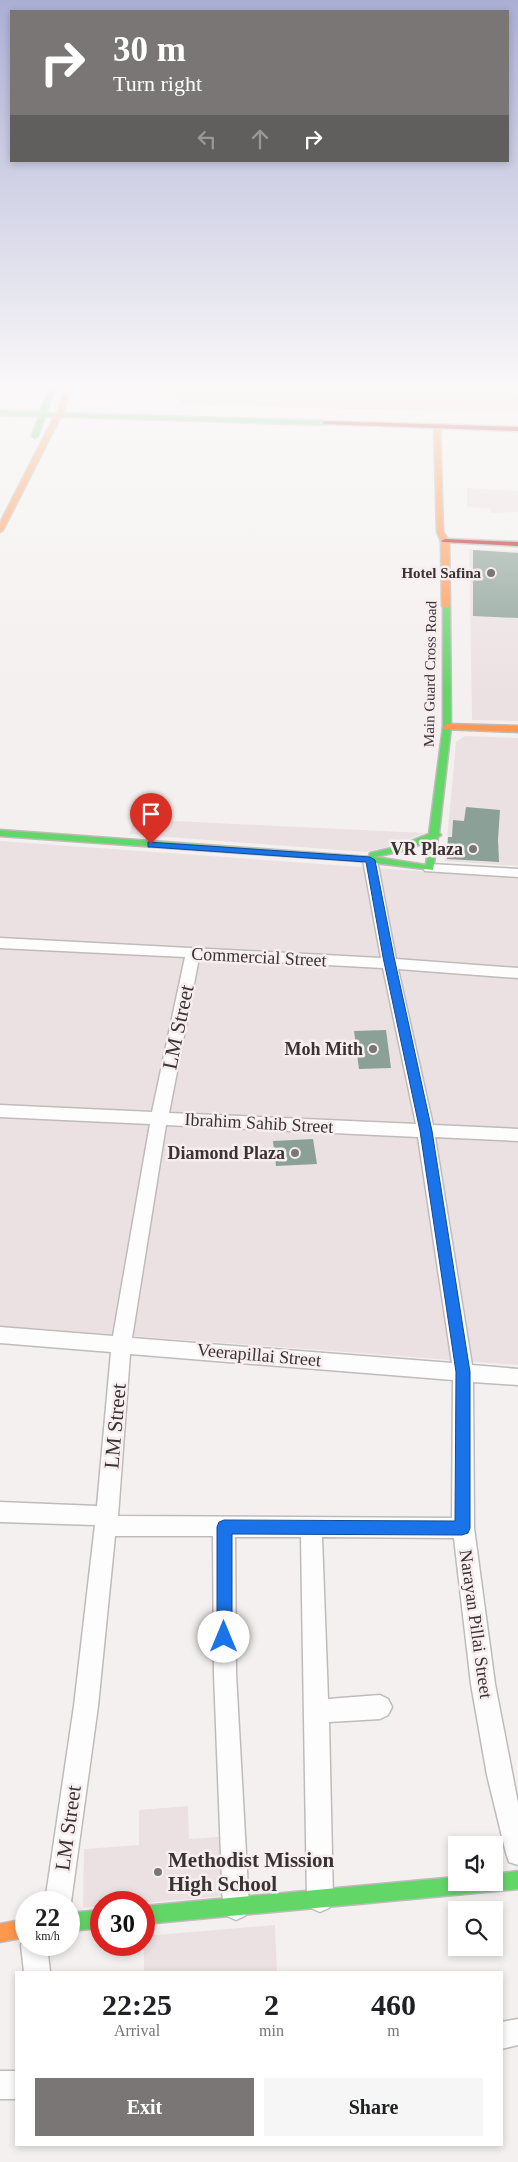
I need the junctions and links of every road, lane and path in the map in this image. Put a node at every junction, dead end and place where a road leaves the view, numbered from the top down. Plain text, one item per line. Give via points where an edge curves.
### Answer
1 (11, 490) edge
2 (12, 490) edge
3 (439, 490) edge
4 (0, 504) edge
5 (452, 529) dead end
6 (0, 530) edge
7 (445, 541) junction
8 (518, 544) edge
9 (447, 727) junction
10 (518, 729) edge
11 (0, 833) edge
12 (436, 835) junction
13 (364, 859) junction
14 (430, 868) junction
15 (518, 873) edge
16 (0, 942) edge
17 (193, 953) junction
18 (390, 964) junction
19 (518, 973) edge
20 (0, 1111) edge
21 (159, 1119) junction
22 (426, 1131) junction
23 (518, 1135) edge
24 (0, 1335) edge
25 (121, 1344) junction
26 (463, 1372) junction
27 (518, 1378) edge
28 (0, 1512) edge
29 (106, 1521) junction
30 (224, 1527) junction
31 (311, 1527) junction
32 (462, 1528) junction
33 (380, 1707) dead end
34 (317, 1711) junction
35 (518, 1853) edge
36 (518, 1880) edge
37 (60, 1891) edge
38 (320, 1899) junction
39 (236, 1907) junction
40 (155, 1915) edge
41 (15, 1930) edge
42 (0, 1933) edge
43 (35, 1956) edge
44 (37, 1971) edge
45 (518, 2032) edge
46 (503, 2036) edge
47 (0, 2085) edge
48 (15, 2086) edge

1 - 4 street
2 - 6 street
3 - 7 street, Main Guard Cross Road via 440,532
5 - 7 street
7 - 8 street
7 - 9 street, Main Guard Cross Road
9 - 10 street
9 - 12 street, Main Guard Cross Road
11 - 13 street
12 - 13 street
12 - 14 street, Main Guard Cross Road
13 - 14 street
13 - 18 street, Narayan Pillai Street
14 - 15 street
16 - 17 street, Commercial Street
17 - 18 street, Commercial Street
17 - 21 street, LM Street
18 - 19 street, Commercial Street
18 - 22 street, Narayan Pillai Street
20 - 21 street, Ibrahim Sahib Street
21 - 22 street, Ibrahim Sahib Street
21 - 25 street, LM Street
22 - 23 street, Ibrahim Sahib Street
22 - 26 street, Narayan Pillai Street
24 - 25 street, Veerapillai Street
25 - 26 street, Veerapillai Street
25 - 29 street, LM Street
26 - 27 street, Veerapillai Street
26 - 32 street, Narayan Pillai Street
28 - 29 street
29 - 30 street
29 - 37 street, LM Street via 86,1706
30 - 31 street
30 - 39 street via 224,1674
31 - 32 street
31 - 34 street
32 - 35 street, Narayan Pillai Street via 485,1694 499,1775
33 - 34 street
34 - 38 street
36 - 38 street
38 - 39 street
39 - 40 street
41 - 42 street
43 - 44 street
45 - 46 street
47 - 48 street

